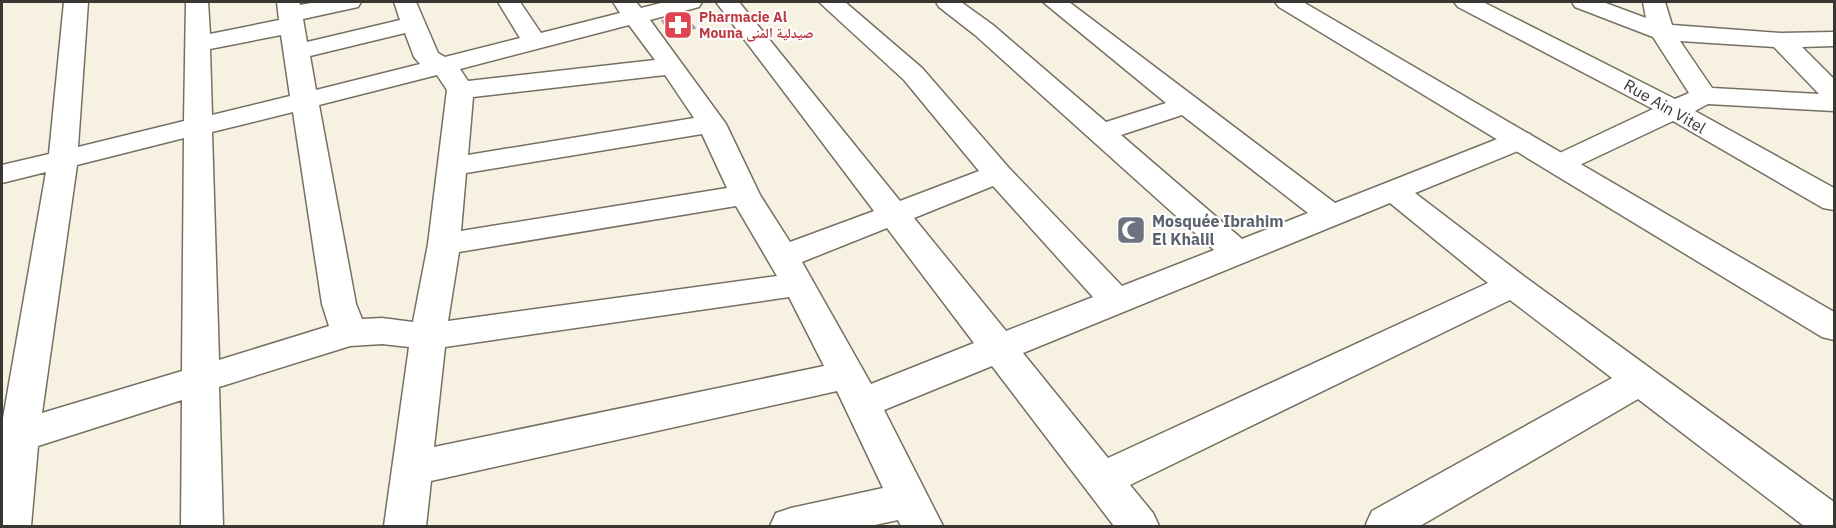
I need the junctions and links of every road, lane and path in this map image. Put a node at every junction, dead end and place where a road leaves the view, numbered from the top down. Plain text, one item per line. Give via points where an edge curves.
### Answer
1 (76, 2) edge
2 (197, 2) edge
3 (350, 2) edge
4 (509, 2) edge
5 (691, 2) edge
6 (727, 2) edge
7 (831, 2) edge
8 (947, 2) edge
9 (1055, 2) edge
10 (1287, 2) edge
11 (1466, 2) edge
12 (1583, 2) edge
13 (1654, 2) edge
14 (630, 9) edge
15 (408, 13) edge
16 (292, 23) edge
17 (1662, 32) junction
18 (1834, 39) edge
19 (1781, 40) junction
20 (535, 42) junction
21 (198, 44) junction
22 (672, 66) junction
23 (451, 78) junction
24 (1704, 96) junction
25 (304, 101) junction
26 (1832, 104) edge
27 (1186, 105) junction
28 (1672, 110) junction
29 (712, 124) junction
30 (200, 127) junction
31 (1102, 132) junction
32 (1520, 140) junction
33 (63, 159) junction
34 (1559, 164) junction
35 (452, 166) junction
36 (2, 174) edge
37 (998, 174) junction
38 (1392, 190) junction
39 (745, 195) junction
40 (1834, 201) edge
41 (894, 213) junction
42 (1331, 215) junction
43 (444, 244) junction
44 (1237, 252) junction
45 (791, 270) junction
46 (1513, 285) junction
47 (1117, 302) junction
48 (1834, 328) edge
49 (348, 333) junction
50 (428, 337) junction
51 (998, 349) junction
52 (202, 378) junction
53 (1640, 380) junction
54 (854, 389) junction
55 (19, 436) junction
56 (413, 468) junction
57 (1101, 480) junction
58 (916, 513) edge
59 (1820, 515) edge
60 (10, 526) edge
61 (202, 526) edge
62 (405, 526) edge
63 (791, 526) edge
64 (1138, 526) edge
65 (1387, 526) edge

1 - 33 street
2 - 21 street
3 - 16 street
4 - 20 street
5 - 14 street
6 - 41 street
7 - 37 street via 913,74
8 - 31 street
9 - 27 street
10 - 32 street
11 - 28 street, Rue Ain Vitel
12 - 17 street
13 - 17 street
14 - 20 street
14 - 22 street
15 - 16 street
15 - 23 street via 427,57
16 - 21 street
16 - 25 street
17 - 19 street
17 - 24 street
18 - 19 street
19 - 26 street
20 - 23 street
21 - 30 street
22 - 23 street
22 - 29 street
23 - 25 street
23 - 35 street
24 - 26 street
24 - 28 street
25 - 30 street
25 - 49 street via 339,304
27 - 31 street
27 - 42 street
28 - 34 street
28 - 40 street, Rue Ain Vitel
29 - 35 street
29 - 39 street
30 - 33 street
30 - 52 street
31 - 44 street
32 - 34 street
32 - 38 street
33 - 36 street
33 - 55 street
34 - 48 street
35 - 43 street
37 - 41 street
37 - 47 street
38 - 42 street
38 - 46 street
39 - 43 street
39 - 45 street
41 - 45 street
41 - 51 street
42 - 44 street
43 - 50 street
44 - 47 street
45 - 50 street
45 - 54 street
46 - 53 street
46 - 57 street
47 - 51 street
49 - 50 street via 382,331
49 - 52 street
50 - 56 street
51 - 54 street
51 - 57 street
52 - 55 street
52 - 61 street
53 - 59 street
53 - 65 street
54 - 56 street
54 - 58 street
55 - 60 street
56 - 62 street
57 - 64 street
58 - 63 street

